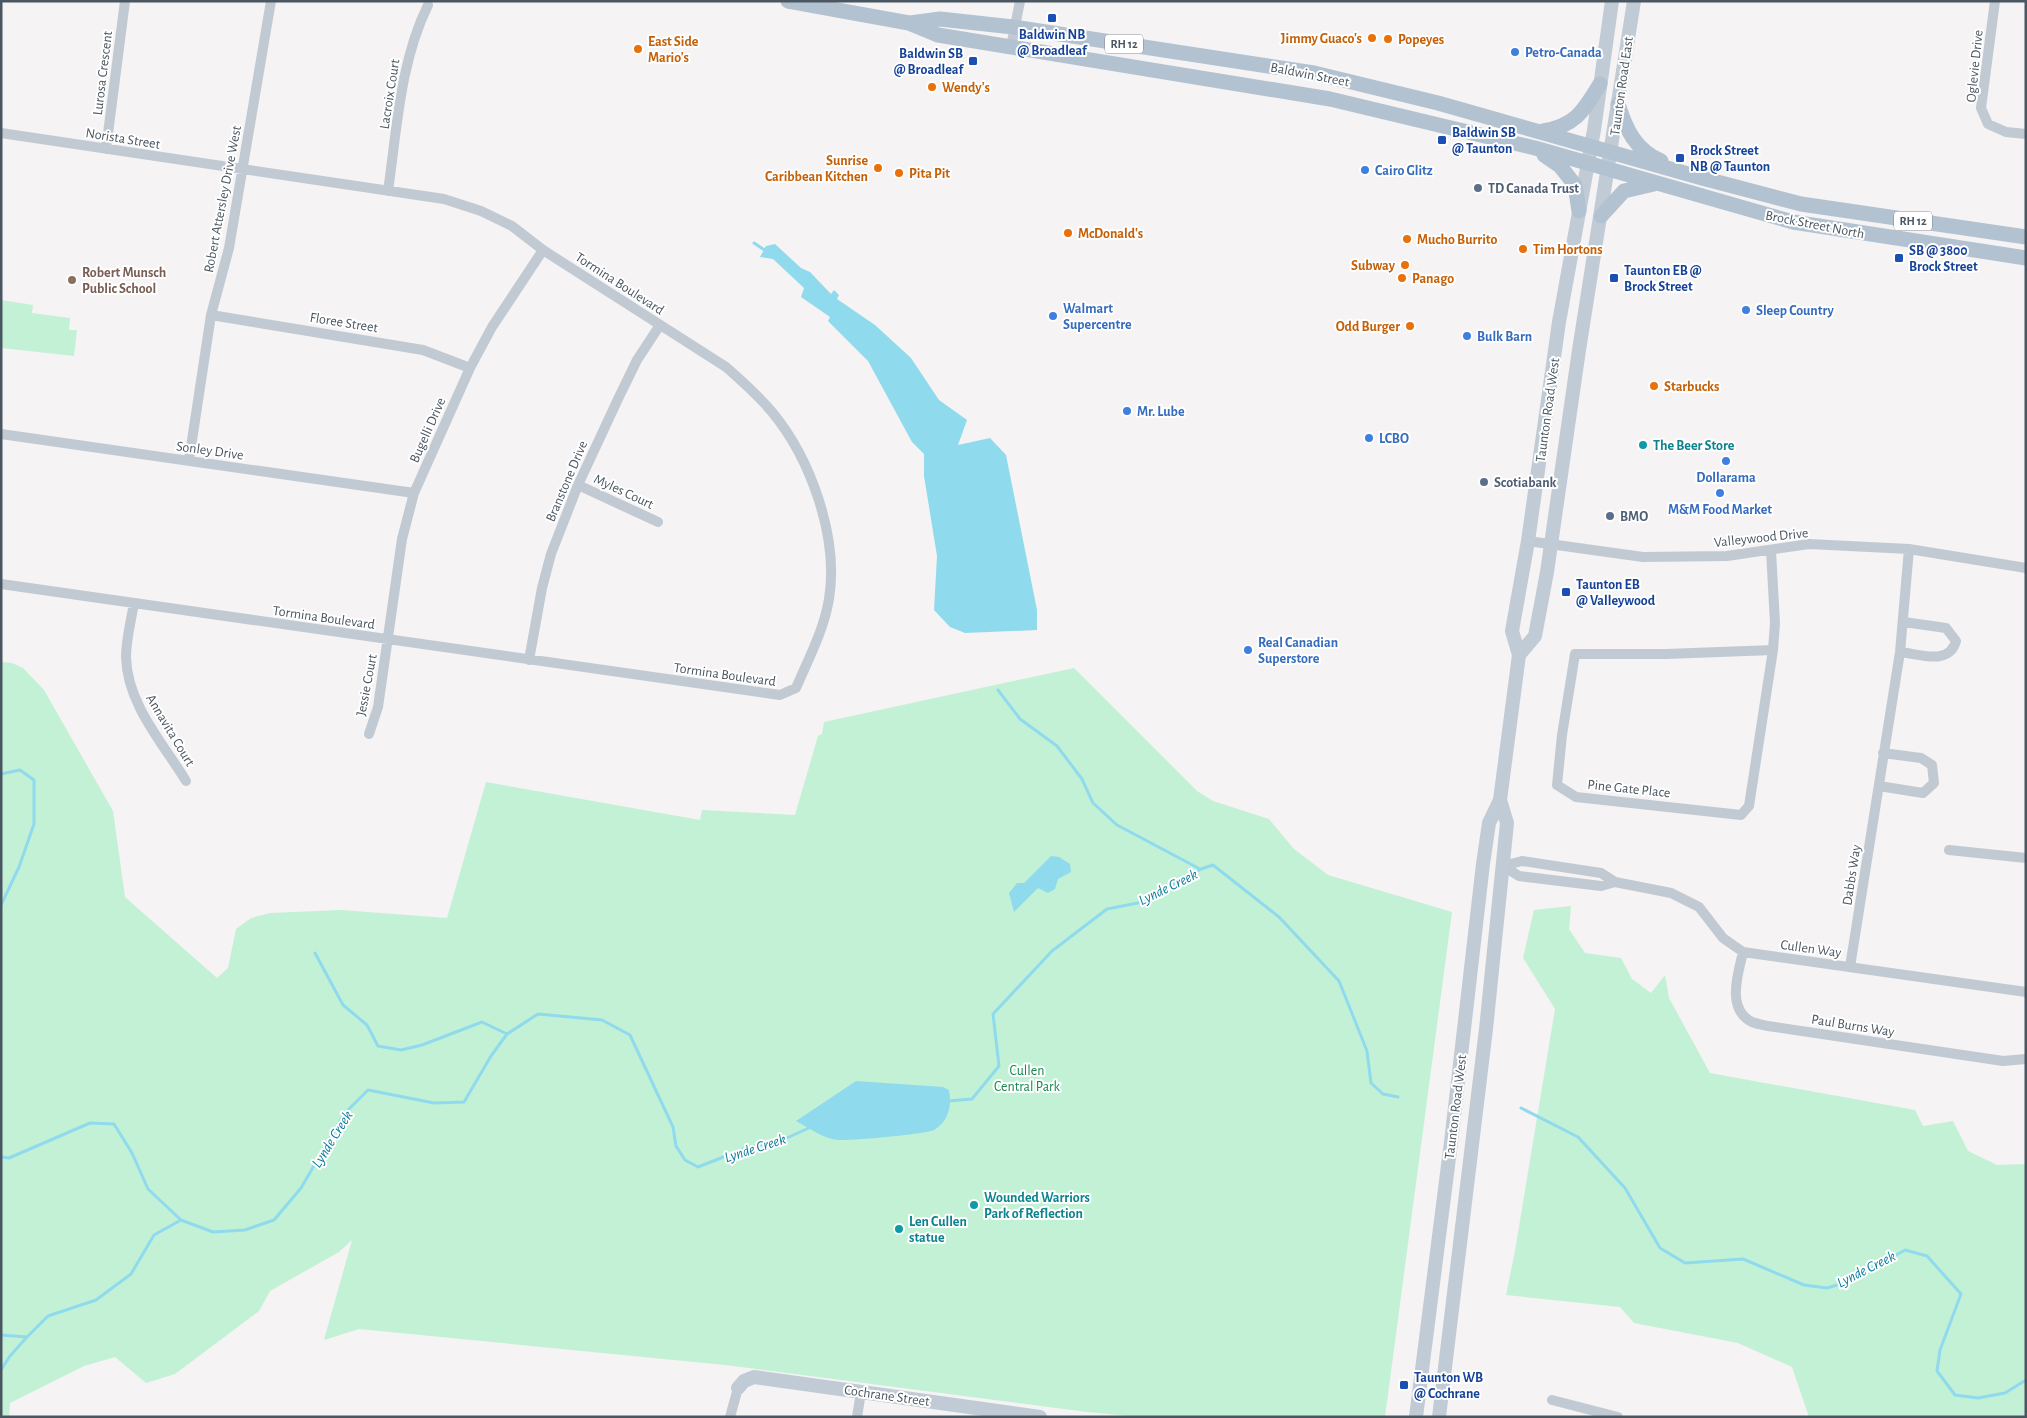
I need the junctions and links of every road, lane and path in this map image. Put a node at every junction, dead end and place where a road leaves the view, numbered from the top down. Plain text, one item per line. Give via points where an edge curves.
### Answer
1 (125, 1) edge
2 (270, 1) edge
3 (788, 1) edge
4 (1020, 1) edge
5 (1612, 1) edge
6 (1634, 1) edge
7 (1995, 1) edge
8 (428, 5) dead end
9 (909, 23) junction
10 (1013, 27) junction
11 (1010, 47) junction
12 (1600, 84) junction
13 (1618, 104) junction
14 (1539, 132) junction
15 (1, 133) edge
16 (2026, 134) edge
17 (1591, 145) junction
18 (1535, 148) junction
19 (106, 149) junction
20 (1612, 151) junction
21 (1587, 164) junction
22 (242, 170) junction
23 (1608, 170) junction
24 (1702, 178) junction
25 (1656, 184) junction
26 (388, 191) junction
27 (1579, 211) junction
28 (1602, 216) junction
29 (2026, 237) edge
30 (543, 250) junction
31 (2026, 258) edge
32 (211, 315) junction
33 (660, 325) junction
34 (470, 368) junction
35 (1, 434) edge
36 (189, 460) junction
37 (578, 485) junction
38 (414, 493) junction
39 (658, 522) dead end
40 (1528, 541) junction
41 (1551, 545) junction
42 (1909, 549) junction
43 (1771, 551) junction
44 (2026, 568) edge
45 (1, 584) edge
46 (134, 603) junction
47 (1904, 622) junction
48 (388, 640) junction
49 (1773, 650) junction
50 (1900, 652) junction
51 (1519, 655) junction
52 (529, 660) junction
53 (369, 734) dead end
54 (1883, 753) junction
55 (186, 781) dead end
56 (1879, 786) junction
57 (1500, 800) junction
58 (1949, 850) dead end
59 (2026, 858) edge
60 (1503, 866) junction
61 (1615, 882) junction
62 (1743, 952) junction
63 (1850, 967) junction
64 (2026, 992) edge
65 (2026, 1059) edge
66 (738, 1388) joint
67 (861, 1392) junction
68 (1552, 1400) dead end
69 (986, 1413) edge
70 (730, 1417) edge
71 (857, 1417) edge
72 (1040, 1417) edge
73 (1416, 1417) edge
74 (1439, 1417) edge
75 (1618, 1417) edge

1 - 19 street, Lurosa Crescent
2 - 22 street, Robert Attersley Drive West
3 - 9 main road, Baldwin Street / RH 12
4 - 10 street
5 - 12 main road, Taunton Road East
6 - 13 main road, Taunton Road East
7 - 16 street, Oglevie Drive via 1981,108 1988,124 2006,132
8 - 26 street, Lacroix Court via 411,48
9 - 10 main road, Baldwin Street / RH 12 via 940,19
9 - 11 main road, Baldwin Street / RH 12 via 938,36
10 - 11 street
10 - 14 main road, Baldwin Street / RH 12 via 1314,73
11 - 18 main road, Baldwin Street / RH 12 via 1302,94
12 - 14 main road via 1577,118 1557,129
12 - 17 main road, Taunton Road East
13 - 20 main road, Taunton Road East
13 - 24 main road via 1630,136 1640,148 1654,158
14 - 17 main road, Baldwin Street / RH 12
15 - 19 street, Norista Street
17 - 20 main road, Baldwin Street / RH 12
17 - 21 main road, Taunton Road East
18 - 21 main road, Baldwin Street / RH 12
18 - 27 main road via 1560,166 1575,185
19 - 22 street, Norista Street
20 - 23 main road, Taunton Road East
20 - 24 main road, Baldwin Street / RH 12
21 - 23 main road, Baldwin Street / RH 12
21 - 27 main road, Taunton Road West
22 - 26 street, Tormina Boulevard
22 - 32 street, Robert Attersley Drive West via 229,248
23 - 25 main road, Brock Street North / RH 12
23 - 28 main road, Taunton Road West
24 - 29 main road, Brock Street North / RH 12 via 1801,204
25 - 28 main road via 1624,191
25 - 31 main road, Brock Street North / RH 12 via 1793,222
26 - 30 street, Tormina Boulevard via 444,199 481,211 512,226
27 - 40 main road, Taunton Road West via 1559,322
28 - 41 main road, Taunton Road West via 1580,341
30 - 33 street, Tormina Boulevard
30 - 34 street, Bugelli Drive via 492,327
32 - 34 street, Floree Street via 423,350
32 - 36 street, Robert Attersley Drive West
33 - 37 street, Branstone Drive via 637,360
33 - 52 street, Tormina Boulevard via 726,367 752,389 792,440 806,467 827,532 830,591 822,627 796,688 780,695
34 - 38 street, Bugelli Drive
35 - 36 street, Sonley Drive
36 - 38 street, Sonley Drive
37 - 39 street, Myles Court
37 - 52 street, Branstone Drive via 551,554
38 - 48 street, Bugelli Drive via 402,539
40 - 41 street, Valleywood Drive
40 - 51 main road, Taunton Road West via 1512,631
41 - 43 street, Valleywood Drive via 1643,557 1727,556
41 - 51 main road, Taunton Road West via 1535,636
42 - 43 street, Valleywood Drive via 1809,544
42 - 44 street, Valleywood Drive
42 - 47 street, Dabbs Way
43 - 49 street, Pine Gate Place via 1775,623
45 - 46 street, Tormina Boulevard
46 - 48 street, Tormina Boulevard
46 - 55 street, Annavita Court via 126,657 132,691 146,720
47 - 50 street, Dabbs Way
47 - 50 street via 1946,628 1956,641 1954,650 1938,657
48 - 52 street, Tormina Boulevard
48 - 53 street, Jessie Court via 378,707
49 - 49 street, Pine Gate Place via 1575,654 1557,785 1576,796 1741,815 1749,806
50 - 54 street, Dabbs Way
51 - 57 main road, Taunton Road West
54 - 56 street, Dabbs Way
54 - 56 street via 1921,758 1932,765 1934,783 1923,793
56 - 63 street, Dabbs Way
57 - 60 main road, Taunton Road West via 1507,823
57 - 73 main road, Taunton Road West via 1489,823 1483,864
58 - 59 street
60 - 61 street, Cullen Way via 1519,876 1600,886
60 - 61 street, Cullen Way via 1522,861 1601,873
60 - 74 main road, Taunton Road West
61 - 62 street, Cullen Way via 1688,900 1699,907 1723,938
62 - 63 street, Cullen Way
62 - 65 street, Paul Burns Way via 1736,999 1742,1014 1752,1022 1956,1055 2003,1061
63 - 64 street, Cullen Way
66 - 67 main road, Cochrane Street via 754,1377
66 - 70 street
67 - 69 main road, Cochrane Street
67 - 71 street
68 - 75 street
69 - 72 main road, Cochrane Street

